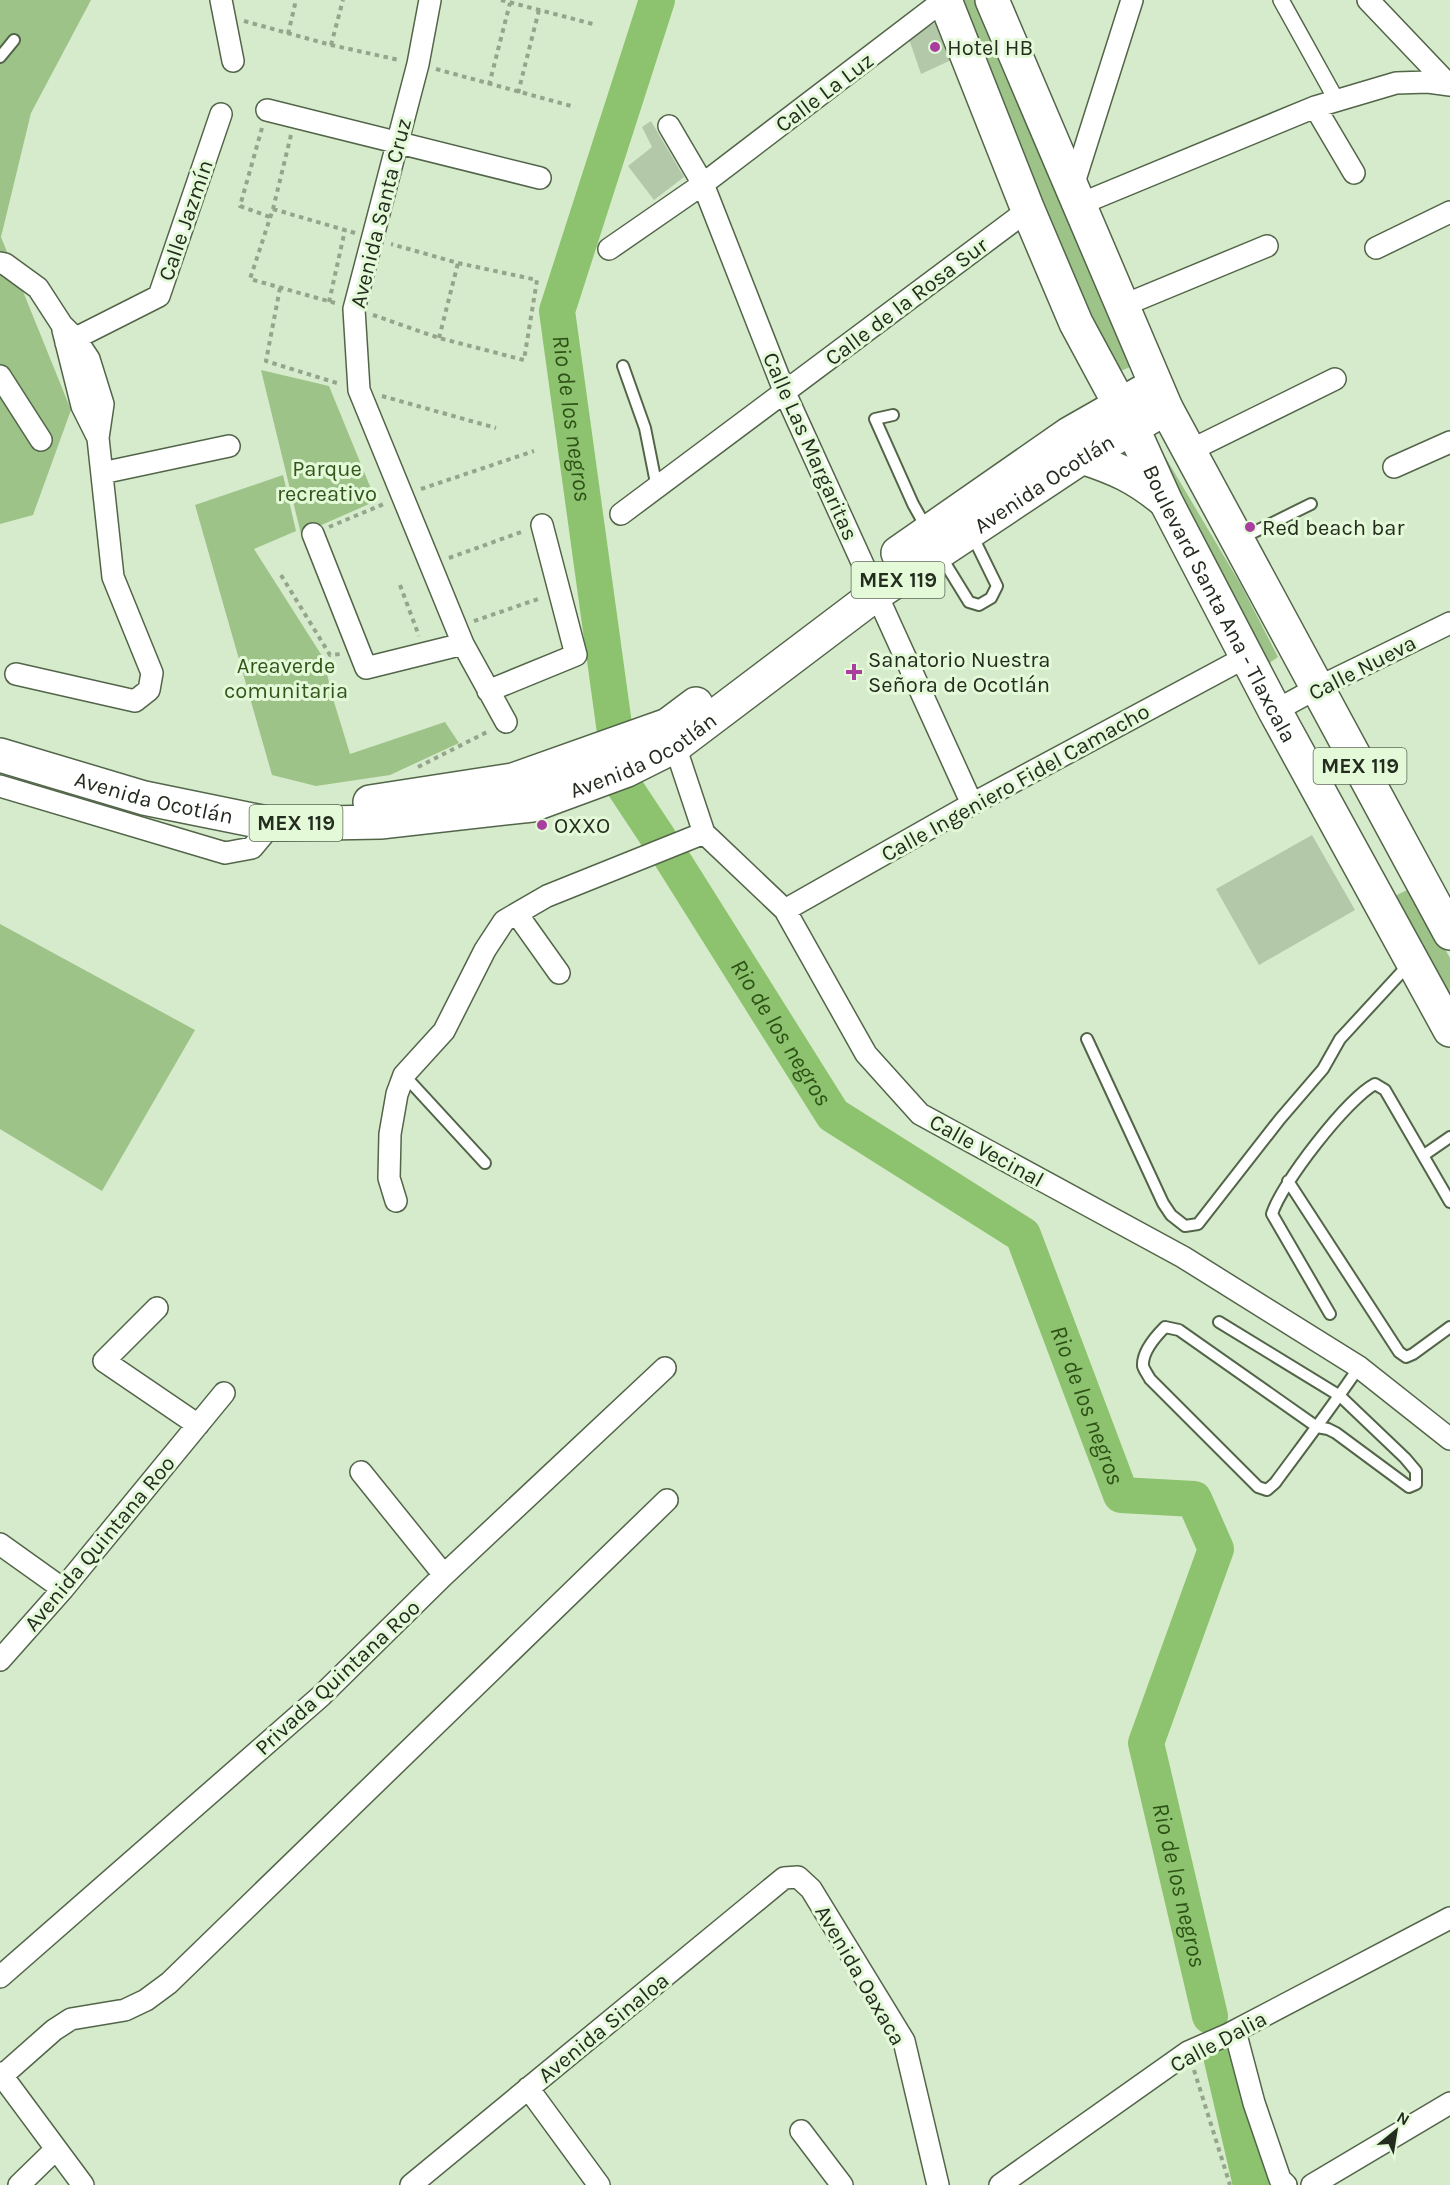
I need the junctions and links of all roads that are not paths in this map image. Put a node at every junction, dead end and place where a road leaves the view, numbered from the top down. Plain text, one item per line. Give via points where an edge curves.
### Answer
1 (430, 0) edge
2 (944, 0) edge
3 (992, 0) edge
4 (1132, 0) edge
5 (1281, 0) edge
6 (1368, 0) edge
7 (223, 8) edge
8 (14, 40) dead end
9 (0, 57) edge
10 (233, 61) dead end
11 (1449, 85) edge
12 (1337, 101) junction
13 (1315, 107) junction
14 (267, 110) road end
15 (221, 114) dead end
16 (669, 126) dead end
17 (398, 142) junction
18 (1353, 173) dead end
19 (540, 178) dead end
20 (703, 184) junction
21 (1075, 197) junction
22 (1028, 210) junction
23 (1450, 212) edge
24 (1266, 246) dead end
25 (1376, 248) dead end
26 (609, 249) dead end
27 (0, 263) edge
28 (1122, 306) junction
29 (1076, 323) junction
30 (68, 335) junction
31 (623, 366) dead end
32 (0, 376) edge
33 (1335, 379) dead end
34 (785, 393) junction
35 (1160, 396) junction
36 (893, 415) dead end
37 (1126, 416) junction
38 (41, 440) dead end
39 (1450, 442) edge
40 (1076, 445) junction
41 (229, 446) dead end
42 (1189, 452) junction
43 (1394, 467) dead end
44 (102, 473) junction
45 (657, 488) junction
46 (1166, 502) junction
47 (1311, 504) dead end
48 (621, 514) dead end
49 (542, 525) road end
50 (970, 531) junction
51 (313, 534) road end
52 (1237, 541) junction
53 (933, 542) junction
54 (872, 584) junction
55 (1450, 623) edge
56 (459, 636) junction
57 (1246, 657) junction
58 (16, 674) dead end
59 (1317, 688) junction
60 (488, 691) junction
61 (1275, 711) junction
62 (506, 722) road end
63 (0, 732) edge
64 (672, 735) junction
65 (0, 755) edge
66 (591, 768) junction
67 (0, 786) edge
68 (972, 804) junction
69 (272, 824) junction
70 (704, 833) junction
71 (1403, 845) junction
72 (1362, 869) junction
73 (785, 910) junction
74 (517, 914) junction
75 (1450, 933) edge
76 (1412, 961) junction
77 (559, 973) dead end
78 (1450, 1030) edge
79 (1087, 1039) dead end
80 (404, 1075) junction
81 (1450, 1137) edge
82 (1424, 1155) junction
83 (485, 1163) dead end
84 (1288, 1181) junction
85 (396, 1201) dead end
86 (1450, 1202) edge
87 (157, 1308) dead end
88 (1330, 1314) dead end
89 (1219, 1322) dead end
90 (1450, 1327) edge
91 (1359, 1367) junction
92 (665, 1368) dead end
93 (224, 1393) dead end
94 (1340, 1396) junction
95 (198, 1425) junction
96 (1317, 1427) junction
97 (1450, 1439) edge
98 (361, 1472) dead end
99 (667, 1500) dead end
100 (0, 1544) edge
101 (444, 1575) junction
102 (63, 1589) junction
103 (0, 1660) edge
104 (798, 1877) joint
105 (1450, 1918) edge
106 (0, 1977) edge
107 (1235, 2031) junction
108 (1, 2074) edge
109 (528, 2088) junction
110 (1450, 2103) edge
111 (801, 2131) dead end
112 (56, 2149) junction
113 (19, 2185) edge
114 (83, 2185) edge
115 (411, 2185) edge
116 (599, 2185) edge
117 (842, 2185) edge
118 (938, 2185) edge
119 (1000, 2185) edge
120 (1286, 2185) edge
121 (1312, 2185) edge

1 - 17 street, Avenida Santa Cruz
2 - 20 street, Calle La Luz
2 - 22 main road, Boulevard Santa Ana - Tlaxcala / MEX 119
3 - 21 main road, Boulevard Santa Ana - Tlaxcala / MEX 119
4 - 21 street
5 - 12 street
6 - 11 street
7 - 10 street
8 - 9 lane
11 - 12 street via 1396,82
12 - 13 street
13 - 18 street
13 - 21 street
14 - 17 street
15 - 30 street, Calle Jazmín via 159,296
16 - 20 street, Calle Las Margaritas
17 - 19 street
17 - 56 street, Avenida Santa Cruz via 354,309 359,390
20 - 26 street, Calle La Luz
20 - 34 street, Calle Las Margaritas
21 - 28 main road, Boulevard Santa Ana - Tlaxcala / MEX 119
22 - 29 main road, Boulevard Santa Ana - Tlaxcala / MEX 119
22 - 34 street, Calle de la Rosa Sur
23 - 25 street
24 - 28 street
27 - 30 street via 38,288
28 - 35 main road, Boulevard Santa Ana - Tlaxcala / MEX 119
29 - 37 main road, Boulevard Santa Ana - Tlaxcala / MEX 119
29 - 40 main road via 1087,387
30 - 44 street via 90,394 91,425 98,438
31 - 45 lane via 645,428
32 - 38 street
33 - 42 street
34 - 45 street, Calle de la Rosa Sur
34 - 54 street, Calle Las Margaritas
35 - 37 main road, Avenida Ocotlán / MEX 119
35 - 42 main road, Boulevard Santa Ana - Tlaxcala / MEX 119
36 - 53 lane via 875,419
37 - 40 main road, Avenida Ocotlán / MEX 119
37 - 46 main road, Boulevard Santa Ana - Tlaxcala / MEX 119
39 - 43 street
40 - 46 main road via 1141,482
40 - 50 main road, Avenida Ocotlán / MEX 119
40 - 53 main road, Avenida Ocotlán / MEX 119
41 - 44 street
42 - 52 main road, Boulevard Santa Ana - Tlaxcala / MEX 119
44 - 58 street via 113,577 152,673 148,690 135,701
45 - 48 street, Calle de la Rosa Sur
46 - 57 main road, Boulevard Santa Ana - Tlaxcala / MEX 119
47 - 52 lane
49 - 60 street via 576,655
50 - 53 main road, Avenida Ocotlán / MEX 119
50 - 53 lane via 997,586 991,598 979,605 969,602
51 - 56 street via 364,660 426,653
52 - 59 main road, Boulevard Santa Ana - Tlaxcala / MEX 119
53 - 54 main road, Avenida Ocotlán / MEX 119
54 - 64 main road, Avenida Ocotlán / MEX 119
54 - 68 street, Calle Las Margaritas
55 - 59 street, Calle Nueva
56 - 60 street, Avenida Santa Cruz
57 - 61 main road, Boulevard Santa Ana - Tlaxcala / MEX 119
57 - 68 street, Calle Ingeniero Fidel Camacho
59 - 61 street, Calle Nueva
59 - 71 main road, Boulevard Santa Ana - Tlaxcala / MEX 119
60 - 62 street, Avenida Santa Cruz
61 - 72 main road, Boulevard Santa Ana - Tlaxcala / MEX 119
63 - 66 main road, Avenida Ocotlán / MEX 119 via 150,777 288,804 364,803
64 - 66 main road, Avenida Ocotlán / MEX 119
64 - 70 street, Calle Vecinal
65 - 69 main road, Avenida Ocotlán / MEX 119 via 144,798
66 - 69 main road, Avenida Ocotlán / MEX 119 via 532,805 380,822
67 - 69 street via 225,853 252,848
68 - 73 street, Calle Ingeniero Fidel Camacho
70 - 73 street, Calle Vecinal
70 - 74 street via 548,896
71 - 72 main road
71 - 75 main road, Boulevard Santa Ana - Tlaxcala / MEX 119
72 - 76 main road, Boulevard Santa Ana - Tlaxcala / MEX 119
73 - 91 street, Calle Vecinal via 866,1054 920,1114 1183,1257
74 - 77 street
74 - 80 street via 504,921 485,950 444,1031
76 - 78 main road, Boulevard Santa Ana - Tlaxcala / MEX 119
76 - 79 lane via 1340,1039 1323,1069 1198,1224 1185,1226 1163,1203
80 - 83 lane
80 - 85 street via 390,1134 389,1178
81 - 82 lane
82 - 84 lane via 1386,1090 1375,1084 1343,1112
82 - 86 lane
84 - 88 lane via 1272,1214
84 - 90 lane via 1398,1352 1406,1357 1413,1354
87 - 95 street via 104,1361
89 - 94 lane
91 - 94 lane
91 - 97 street, Calle Vecinal
92 - 101 street, Privada Quintana Roo
93 - 95 street, Avenida Quintana Roo
94 - 96 lane
94 - 96 lane via 1405,1458 1416,1471 1416,1484 1409,1487 1336,1434
95 - 102 street, Avenida Quintana Roo
96 - 96 lane via 1179,1330 1165,1327 1144,1356 1143,1368 1150,1379 1258,1487 1267,1490 1275,1484
98 - 101 street
99 - 108 street via 168,1983 124,2010 71,2019
100 - 102 street
101 - 106 street, Privada Quintana Roo via 321,1696
102 - 103 street, Avenida Quintana Roo
104 - 109 street, Avenida Sinaloa via 784,1878
104 - 118 street, Avenida Oaxaca via 811,1889 904,2041
105 - 107 street, Calle Dalia
107 - 119 street, Calle Dalia via 1188,2052
107 - 120 street via 1254,2103 1280,2180
108 - 112 street
109 - 115 street, Avenida Sinaloa
109 - 116 street
110 - 121 street
111 - 117 street
112 - 113 street
112 - 114 street

